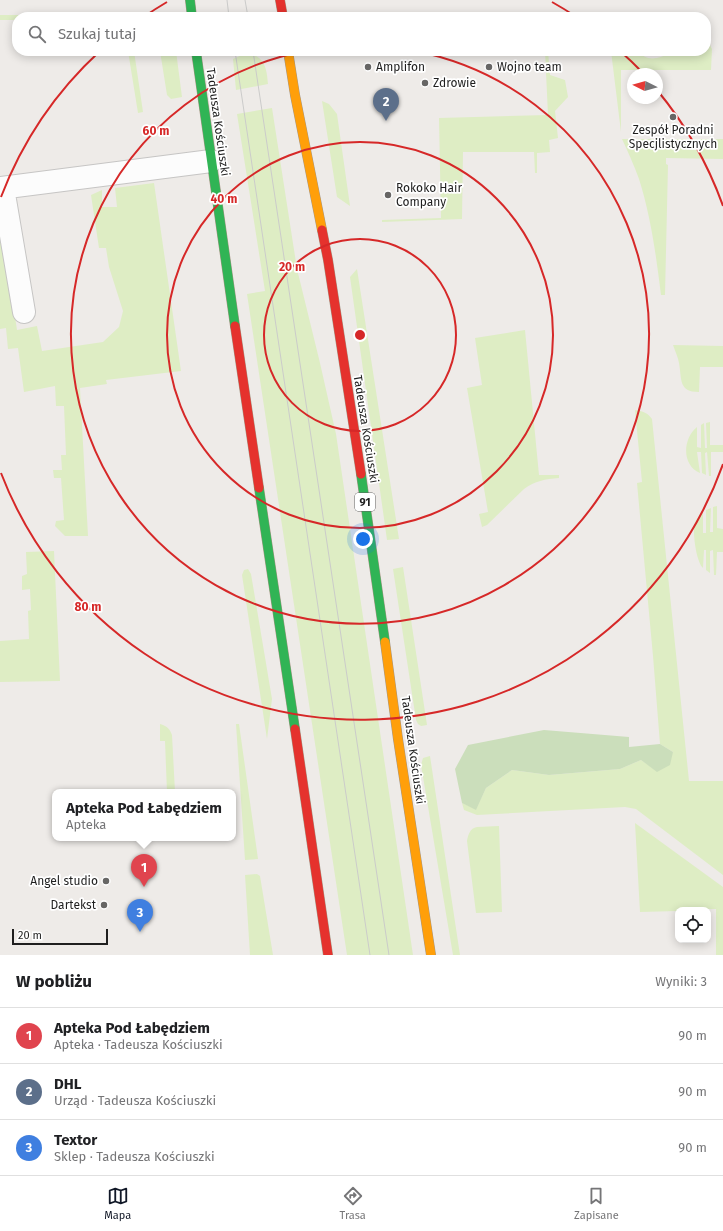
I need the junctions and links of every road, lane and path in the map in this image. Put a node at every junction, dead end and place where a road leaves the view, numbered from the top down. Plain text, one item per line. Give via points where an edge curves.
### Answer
1 (190, 0) edge
2 (280, 0) edge
3 (191, 12) edge
4 (282, 12) edge
5 (197, 56) edge
6 (289, 56) edge
7 (211, 161) junction
8 (2, 188) edge
9 (24, 312) dead end
10 (328, 955) edge
11 (432, 955) edge

1 - 3 main road
2 - 4 main road
5 - 7 main road, Tadeusza Kościuszki
6 - 11 main road, Tadeusza Kościuszki / 91 via 330,276
7 - 8 street
7 - 10 main road, Tadeusza Kościuszki
8 - 9 street

